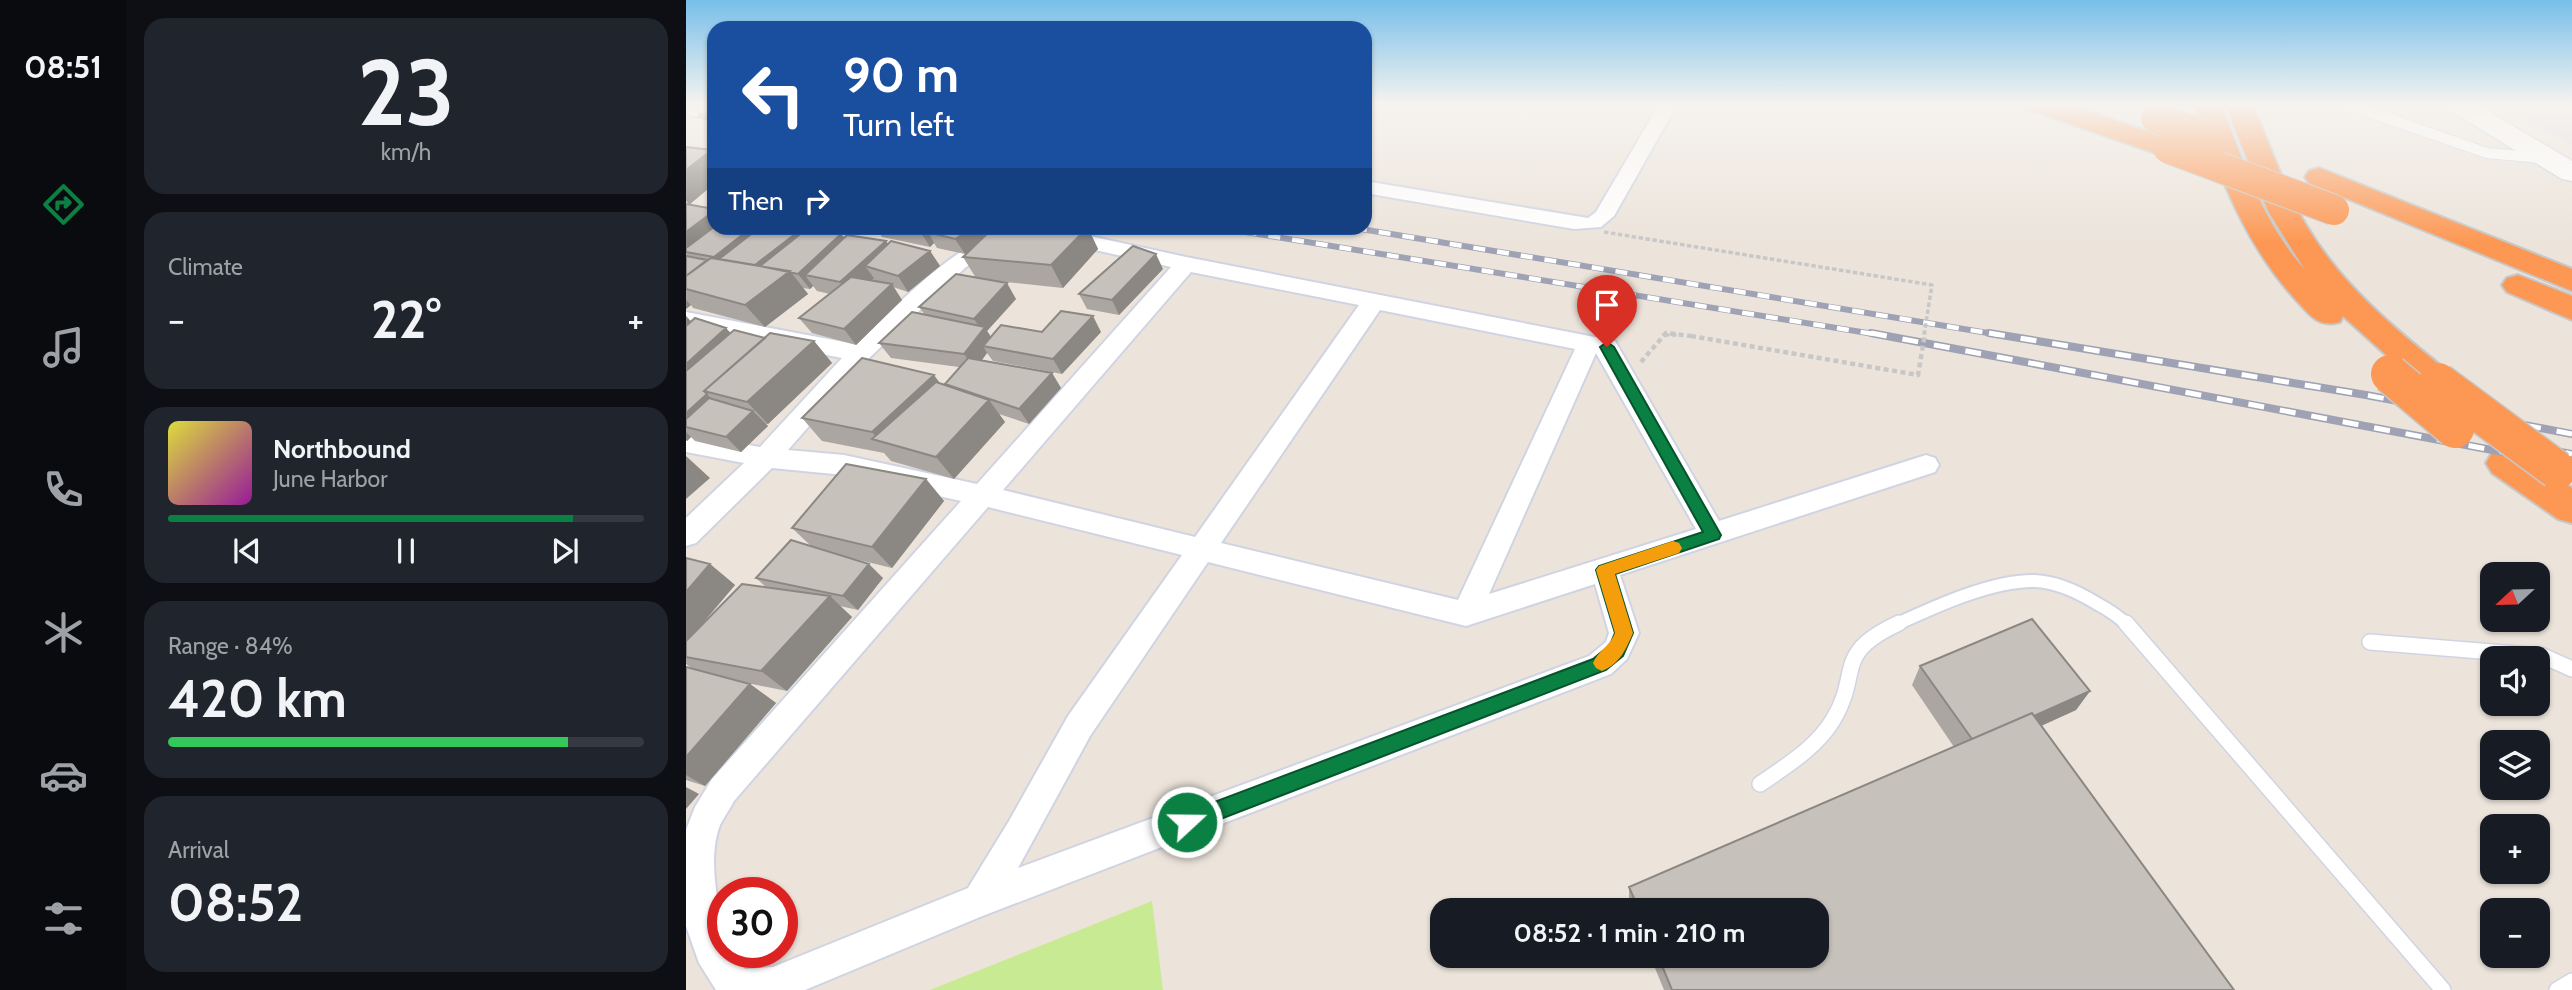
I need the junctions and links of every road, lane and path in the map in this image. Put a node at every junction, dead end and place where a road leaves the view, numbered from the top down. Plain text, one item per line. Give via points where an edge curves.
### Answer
1 (1642, 149) edge
2 (2171, 149) edge
3 (2225, 149) edge
4 (2243, 149) edge
5 (2258, 149) edge
6 (2475, 149) edge
7 (2531, 149) edge
8 (2545, 158) junction
9 (2572, 173) edge
10 (1372, 188) edge
11 (1604, 232) dead end
12 (1010, 235) edge
13 (1057, 235) edge
14 (932, 258) edge
15 (958, 262) junction
16 (1186, 264) junction
17 (2572, 281) edge
18 (1374, 301) junction
19 (2572, 310) edge
20 (686, 320) edge
21 (1589, 343) junction
22 (860, 353) junction
23 (1620, 368) junction
24 (686, 443) edge
25 (766, 458) junction
26 (1926, 465) dead end
27 (2565, 474) edge
28 (981, 495) junction
29 (2572, 508) edge
30 (686, 535) edge
31 (1713, 535) junction
32 (1202, 549) junction
33 (1605, 570) junction
34 (1466, 614) junction
35 (2370, 642) dead end
36 (2572, 669) edge
37 (1760, 784) dead end
38 (980, 900) junction
39 (2572, 981) edge
40 (751, 990) edge
41 (2443, 990) edge
42 (2557, 990) edge

1 - 10 street via 1598,222 1574,223
2 - 19 highway, bridge via 2334,210
3 - 29 highway, bridge via 2269,244 2344,332 2451,425
4 - 17 highway, bridge
5 - 27 highway, bridge via 2291,225 2351,306 2438,383
6 - 8 lane
7 - 8 main road
8 - 9 main road
11 - 23 path, bridge via 1932,285 1918,375 1666,333 1643,362
12 - 15 street
13 - 16 street
14 - 15 street
15 - 22 street
16 - 18 street
16 - 28 street
18 - 21 street
18 - 32 street
20 - 22 street
21 - 23 street via 1607,347
21 - 34 street
22 - 25 street
23 - 31 street
24 - 25 street
25 - 28 street via 844,466
25 - 30 street
26 - 31 street
28 - 32 street
28 - 40 street via 747,761 723,790 703,826 697,860 700,912 714,959 732,982
31 - 33 street
32 - 34 street
32 - 38 street via 1079,726
33 - 34 street
33 - 38 street via 1624,633 1617,650 1600,665
35 - 36 lane via 2543,656
37 - 41 lane via 1809,750 1829,729 1840,708 1851,661 1875,634 2003,585 2034,581 2067,588 2123,620
38 - 40 street
39 - 42 lane

